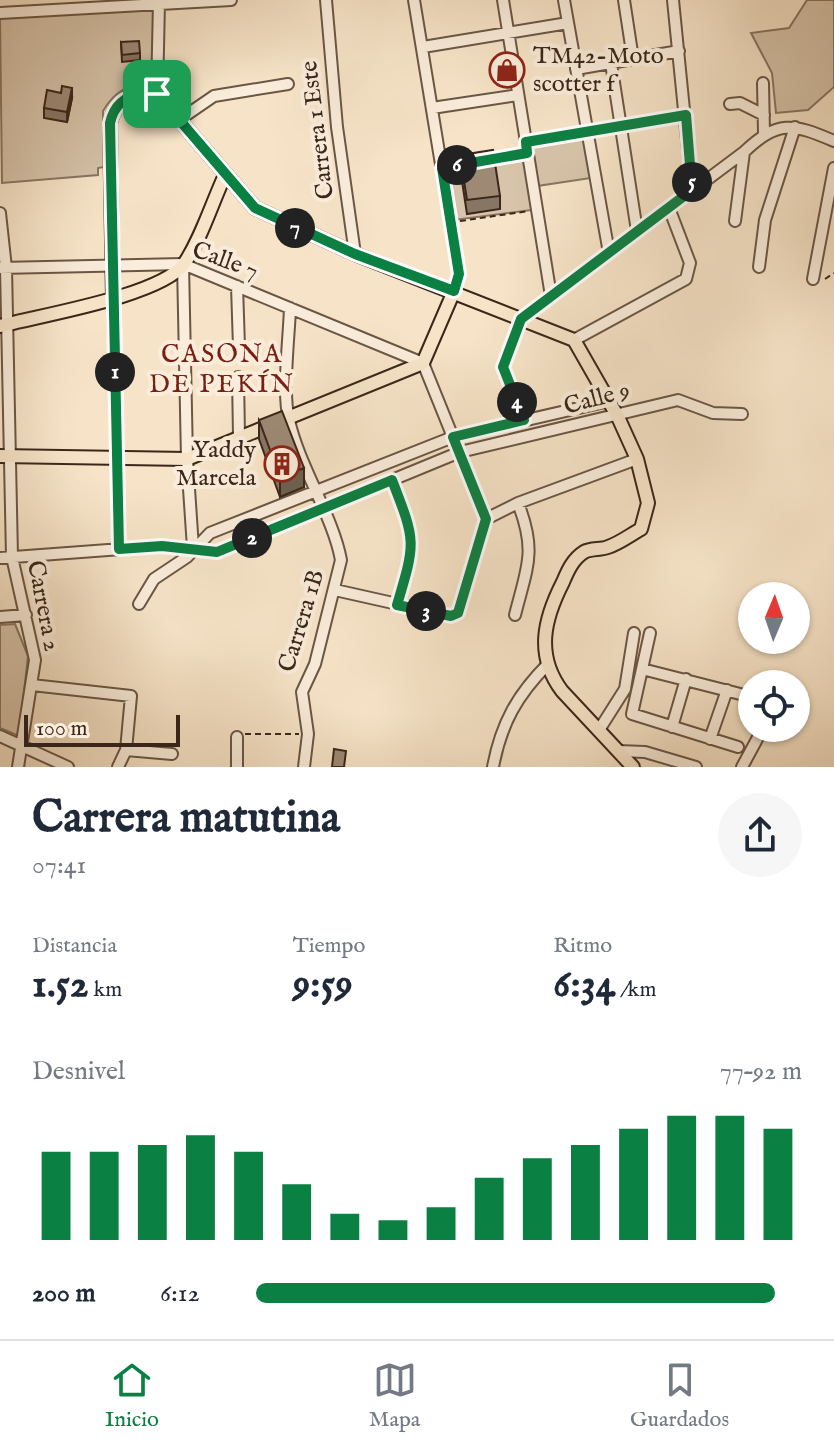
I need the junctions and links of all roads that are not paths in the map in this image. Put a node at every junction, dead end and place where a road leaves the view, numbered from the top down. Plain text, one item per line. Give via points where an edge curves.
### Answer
1 (231, 0) edge
2 (326, 0) edge
3 (414, 0) edge
4 (503, 0) edge
5 (564, 0) edge
6 (624, 0) edge
7 (673, 0) edge
8 (159, 3) edge
9 (0, 13) edge
10 (568, 23) junction
11 (509, 34) junction
12 (423, 47) junction
13 (679, 51) junction
14 (633, 59) junction
15 (611, 63) junction
16 (576, 69) junction
17 (763, 83) dead end
18 (288, 84) dead end
19 (157, 94) junction
20 (518, 95) junction
21 (730, 104) dead end
22 (432, 108) junction
23 (686, 115) junction
24 (764, 115) junction
25 (179, 120) junction
26 (621, 126) junction
27 (795, 127) junction
28 (588, 131) junction
29 (764, 133) junction
30 (834, 141) edge
31 (744, 152) junction
32 (834, 168) edge
33 (225, 175) junction
34 (692, 190) junction
35 (669, 208) junction
36 (0, 213) edge
37 (735, 221) dead end
38 (637, 231) junction
39 (609, 253) junction
40 (355, 254) junction
41 (183, 264) junction
42 (113, 266) junction
43 (759, 267) dead end
44 (3, 268) edge
45 (813, 279) dead end
46 (237, 286) junction
47 (454, 291) junction
48 (551, 296) junction
49 (113, 297) junction
50 (290, 308) junction
51 (521, 319) junction
52 (3, 325) edge
53 (574, 340) junction
54 (239, 347) dead end
55 (423, 363) junction
56 (238, 377) dead end
57 (609, 401) junction
58 (742, 414) dead end
59 (618, 417) junction
60 (288, 418) junction
61 (524, 420) junction
62 (239, 436) junction
63 (453, 437) junction
64 (460, 452) junction
65 (4, 456) edge
66 (187, 459) junction
67 (637, 459) junction
68 (118, 460) junction
69 (392, 480) junction
70 (314, 492) junction
71 (518, 503) junction
72 (321, 509) junction
73 (486, 519) junction
74 (193, 548) junction
75 (119, 549) junction
76 (12, 557) junction
77 (0, 558) edge
78 (335, 590) junction
79 (139, 604) dead end
80 (397, 605) junction
81 (26, 615) junction
82 (515, 615) dead end
83 (0, 617) edge
84 (634, 633) dead end
85 (650, 633) dead end
86 (548, 664) junction
87 (642, 669) junction
88 (686, 679) junction
89 (32, 685) junction
90 (727, 690) junction
91 (738, 693) edge
92 (672, 727) junction
93 (599, 730) junction
94 (0, 736) edge
95 (237, 737) road end
96 (710, 739) junction
97 (755, 742) edge
98 (24, 746) junction
99 (738, 747) dead end
100 (126, 750) junction
101 (618, 751) junction
102 (172, 754) dead end
103 (18, 767) edge
104 (68, 767) edge
105 (118, 767) edge
106 (237, 767) edge
107 (304, 767) edge
108 (493, 767) edge
109 (633, 767) edge
110 (696, 767) edge
111 (742, 767) edge

1 - 8 street
2 - 40 street, Carrera 1 Este
3 - 12 street
4 - 11 street
5 - 10 street
6 - 14 street
7 - 13 street
8 - 9 street
8 - 19 street
10 - 11 street
10 - 16 street
11 - 12 street
11 - 20 street
12 - 22 street
13 - 14 street
13 - 23 street
14 - 15 street
15 - 16 street
15 - 26 street
16 - 28 street
17 - 24 street
18 - 25 street via 214,96
19 - 25 main road
19 - 42 main road via 125,99 112,114
20 - 22 street
20 - 48 street
21 - 24 street via 740,103
22 - 47 street via 459,274
23 - 26 street
23 - 34 street
24 - 29 street
25 - 33 main road
26 - 28 street
26 - 38 street
27 - 29 street
27 - 30 street
27 - 43 street via 765,220
28 - 39 street
29 - 31 street
31 - 34 street
31 - 37 street
32 - 45 street
33 - 40 main road via 255,208
33 - 41 main road
34 - 35 street
35 - 38 street
35 - 53 street via 690,263 686,279
36 - 44 street, Carrera 2
38 - 39 street
39 - 48 street
40 - 47 main road
41 - 42 street, Calle 7
41 - 46 street, Calle 7
41 - 49 main road via 163,280
41 - 66 street
42 - 44 street, Calle 7
42 - 49 main road
44 - 52 street, Carrera 2
46 - 50 street, Calle 7
46 - 54 street
47 - 51 main road
47 - 55 main road
48 - 51 street
49 - 52 main road
49 - 68 street
50 - 55 street, Calle 7
50 - 60 street
51 - 53 main road
51 - 61 street via 503,367
52 - 65 street, Carrera 2
53 - 57 main road
55 - 60 main road
55 - 63 street
56 - 62 street
57 - 59 main road
57 - 61 street, Calle 9
58 - 59 street, Calle 9 via 713,413 678,400
59 - 64 street, Calle 9
59 - 67 main road
60 - 62 main road
60 - 70 street, Carrera 1B
61 - 63 street, Calle 9
62 - 66 main road
63 - 64 street
63 - 70 street, Calle 9
64 - 69 street, Calle 9
64 - 73 street
65 - 68 main road
65 - 76 street, Carrera 2
66 - 68 main road
66 - 74 street
67 - 71 street
67 - 86 main road via 648,503 641,529 573,561 549,611 544,632
68 - 75 street
69 - 72 street, Calle 9
69 - 80 street via 413,536
70 - 72 street, Carrera 1B
70 - 74 street, Calle 9 via 210,533
71 - 73 street
71 - 82 street via 531,549
72 - 74 street, Calle 9 via 218,556
72 - 78 street, Carrera 1B via 341,560
73 - 80 street via 458,613
74 - 75 street, Calle 9
74 - 79 street via 154,579
75 - 76 street, Calle 9
76 - 77 street, Calle 9
76 - 81 street, Carrera 2
78 - 80 street
78 - 107 street, Carrera 1B via 302,692 308,734
81 - 83 street
81 - 89 street, Carrera 2 via 35,660
84 - 93 street via 625,689
85 - 87 street
86 - 93 main road via 552,678
86 - 108 street via 507,717
87 - 88 street
87 - 92 street via 632,714
88 - 90 street
88 - 92 street
89 - 98 street, Carrera 2
89 - 100 street via 131,696
90 - 91 street
90 - 96 street
92 - 96 street
93 - 101 main road
94 - 98 street
95 - 106 street
96 - 99 street
97 - 111 street
98 - 103 street, Carrera 2
98 - 104 street
100 - 102 street
100 - 105 street
101 - 109 main road
101 - 110 street via 645,752

